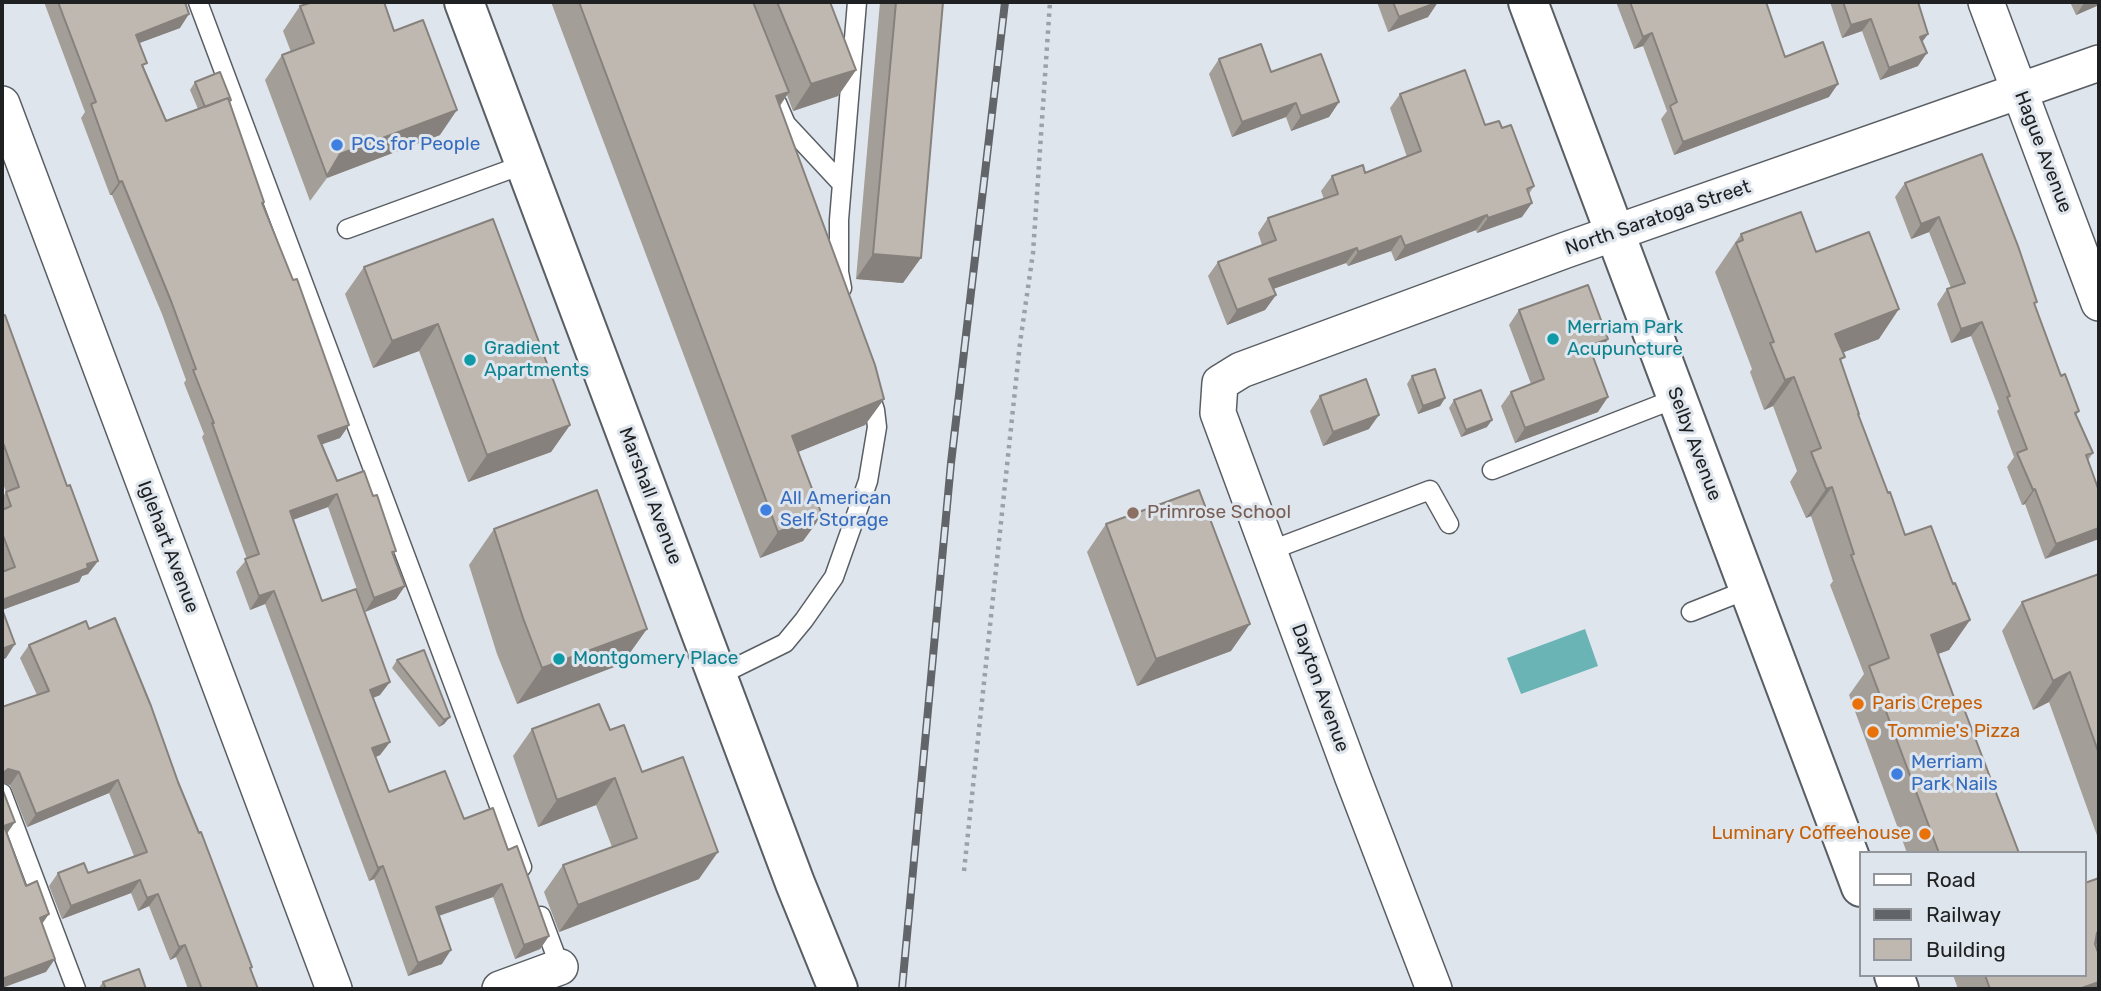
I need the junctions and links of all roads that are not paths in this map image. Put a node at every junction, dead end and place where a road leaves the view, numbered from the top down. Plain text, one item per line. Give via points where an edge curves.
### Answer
1 (198, 2) edge
2 (464, 2) edge
3 (857, 2) edge
4 (1528, 2) edge
5 (1986, 2) edge
6 (2099, 64) edge
7 (770, 86) edge
8 (2020, 92) junction
9 (2, 104) edge
10 (525, 164) junction
11 (842, 184) junction
12 (347, 229) dead end
13 (1615, 233) junction
14 (2099, 303) edge
15 (847, 308) edge
16 (862, 369) edge
17 (1220, 383) joint
18 (1677, 398) junction
19 (1492, 470) dead end
20 (1449, 524) dead end
21 (1269, 551) junction
22 (1749, 589) junction
23 (1690, 612) dead end
24 (718, 676) junction
25 (2, 793) edge
26 (1860, 884) edge
27 (560, 967) joint
28 (76, 989) edge
29 (334, 989) edge
30 (500, 989) edge
31 (838, 989) edge
32 (1434, 989) edge

1 - 27 lane
2 - 10 street, Marshall Avenue
3 - 11 lane
4 - 13 street, Selby Avenue
5 - 8 street, Hague Avenue
6 - 8 street, North Saratoga Street
7 - 11 lane via 786,124
8 - 13 street, North Saratoga Street
8 - 14 street, Hague Avenue
9 - 29 street, Iglehart Avenue
10 - 12 lane
10 - 24 street, Marshall Avenue
11 - 15 lane via 839,272
13 - 17 street, North Saratoga Street via 1241,370
13 - 18 street, Selby Avenue
16 - 24 lane via 877,428 868,481 834,577 785,643
17 - 21 street, Dayton Avenue via 1218,413
18 - 19 lane
18 - 22 street, Selby Avenue
20 - 21 lane via 1430,490
21 - 32 street, Dayton Avenue
22 - 23 lane
22 - 26 street, Selby Avenue
24 - 31 street, Marshall Avenue
25 - 28 lane
27 - 30 street

